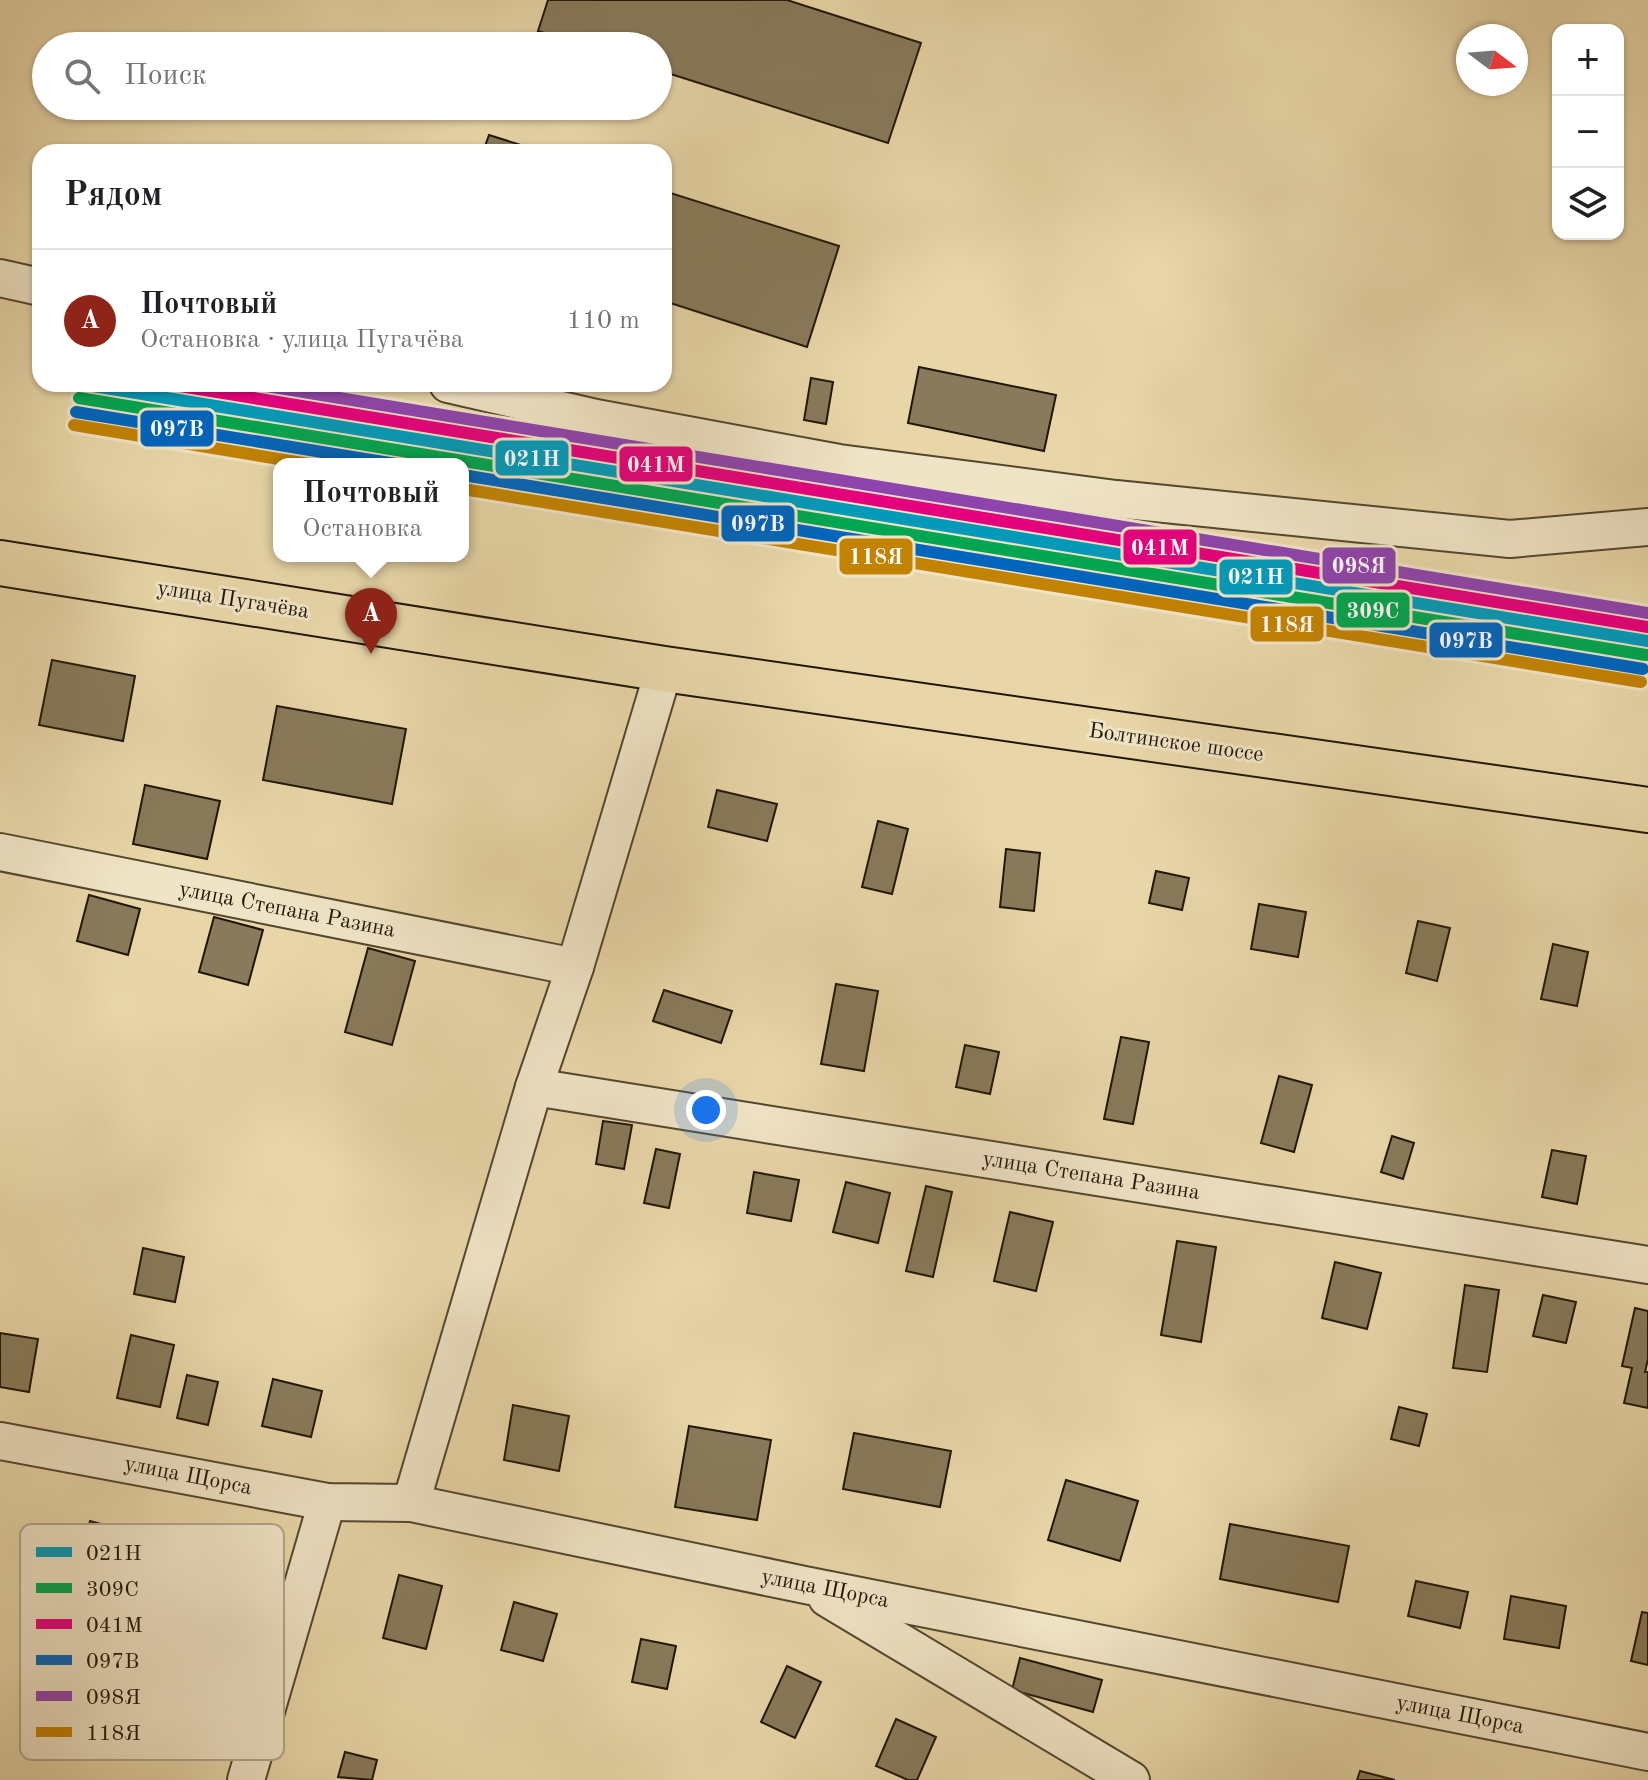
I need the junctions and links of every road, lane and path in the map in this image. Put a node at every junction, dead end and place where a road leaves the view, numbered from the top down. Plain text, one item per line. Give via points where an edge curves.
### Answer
1 (0, 278) edge
2 (32, 285) edge
3 (483, 392) edge
4 (1648, 527) edge
5 (0, 563) edge
6 (684, 672) junction
7 (1648, 810) edge
8 (0, 852) edge
9 (575, 967) junction
10 (534, 1087) junction
11 (1648, 1265) edge
12 (0, 1441) edge
13 (327, 1502) junction
14 (411, 1503) junction
15 (805, 1585) junction
16 (284, 1650) edge
17 (1648, 1752) edge
18 (252, 1760) edge
19 (246, 1780) edge
20 (1131, 1780) edge

1 - 2 street
3 - 4 street via 839,463 1116,499 1510,539
5 - 6 main road, улица Пугачёва
6 - 7 main road, Болтинское шоссе
6 - 9 street
8 - 9 street, улица Степана Разина
9 - 10 street
10 - 11 street, улица Степана Разина
10 - 14 street
12 - 13 street, улица Щорса
13 - 14 street, улица Щорса
13 - 16 street
14 - 15 street, улица Щорса
15 - 17 street, улица Щорса
15 - 20 street
18 - 19 street

